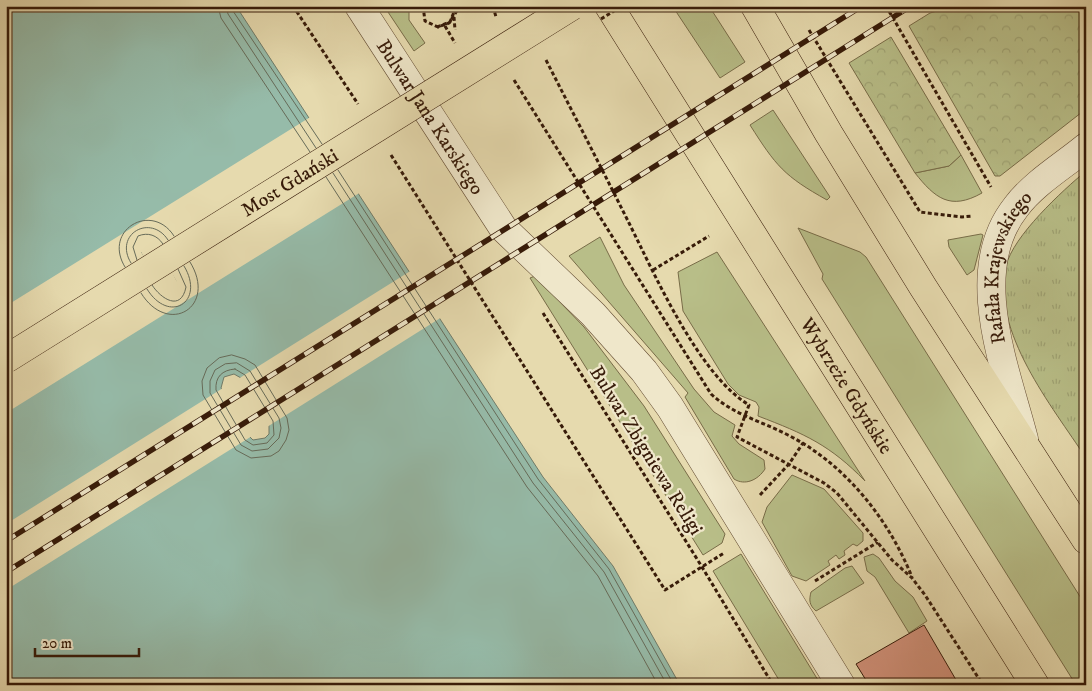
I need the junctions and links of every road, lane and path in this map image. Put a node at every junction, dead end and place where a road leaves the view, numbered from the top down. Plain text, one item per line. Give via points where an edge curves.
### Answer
1 (293, 6) edge
2 (359, 6) edge
3 (423, 6) edge
4 (452, 6) edge
5 (460, 6) edge
6 (493, 6) edge
7 (572, 6) edge
8 (609, 6) edge
9 (755, 6) edge
10 (886, 6) edge
11 (422, 12) junction
12 (497, 20) dead end
13 (804, 23) dead end
14 (445, 26) junction
15 (455, 30) dead end
16 (455, 44) dead end
17 (546, 59) dead end
18 (512, 74) dead end
19 (359, 106) dead end
20 (1086, 147) edge
21 (386, 148) dead end
22 (993, 190) dead end
23 (1012, 212) junction
24 (709, 236) dead end
25 (653, 270) junction
26 (539, 307) dead end
27 (6, 359) edge
28 (745, 418) junction
29 (803, 444) junction
30 (1025, 444) junction
31 (789, 464) junction
32 (736, 514) junction
33 (1086, 540) edge
34 (878, 542) junction
35 (702, 567) junction
36 (912, 578) junction
37 (788, 598) junction
38 (773, 685) edge
39 (842, 685) edge
40 (983, 685) edge
41 (1034, 685) edge

1 - 19 path
2 - 32 street, Bulwar Jana Karskiego via 503,228 593,314 644,371
3 - 11 path
4 - 14 path, bridge via 452,20
4 - 15 path, bridge
5 - 11 path, bridge via 449,23 442,27 425,21
6 - 12 path
7 - 27 main road, Most Gdański, bridge
8 - 41 main road, Wybrzeże Gdyńskie
9 - 30 main road via 923,287
10 - 22 path
11 - 14 path via 430,25 437,28
13 - 23 path via 920,212 962,217
14 - 16 path
17 - 25 path
18 - 28 path via 521,94 699,378 719,401
20 - 23 street, Rafała Krajewskiego via 1040,184
21 - 35 path via 665,590
23 - 30 street, Rafała Krajewskiego via 999,238 992,269 991,303
24 - 25 path
25 - 28 path via 698,352 736,398 749,406
26 - 35 path, Bulwar Zbigniewa Religi
28 - 29 path
28 - 31 path via 737,437
29 - 31 path
29 - 36 path via 831,462 861,493 902,554
30 - 33 main road
31 - 32 path via 758,498
31 - 34 path via 824,482 837,493
32 - 37 street, Bulwar Jana Karskiego
34 - 36 path
34 - 37 path
35 - 38 path, Bulwar Zbigniewa Religi
36 - 40 path
37 - 39 street, Bulwar Jana Karskiego

